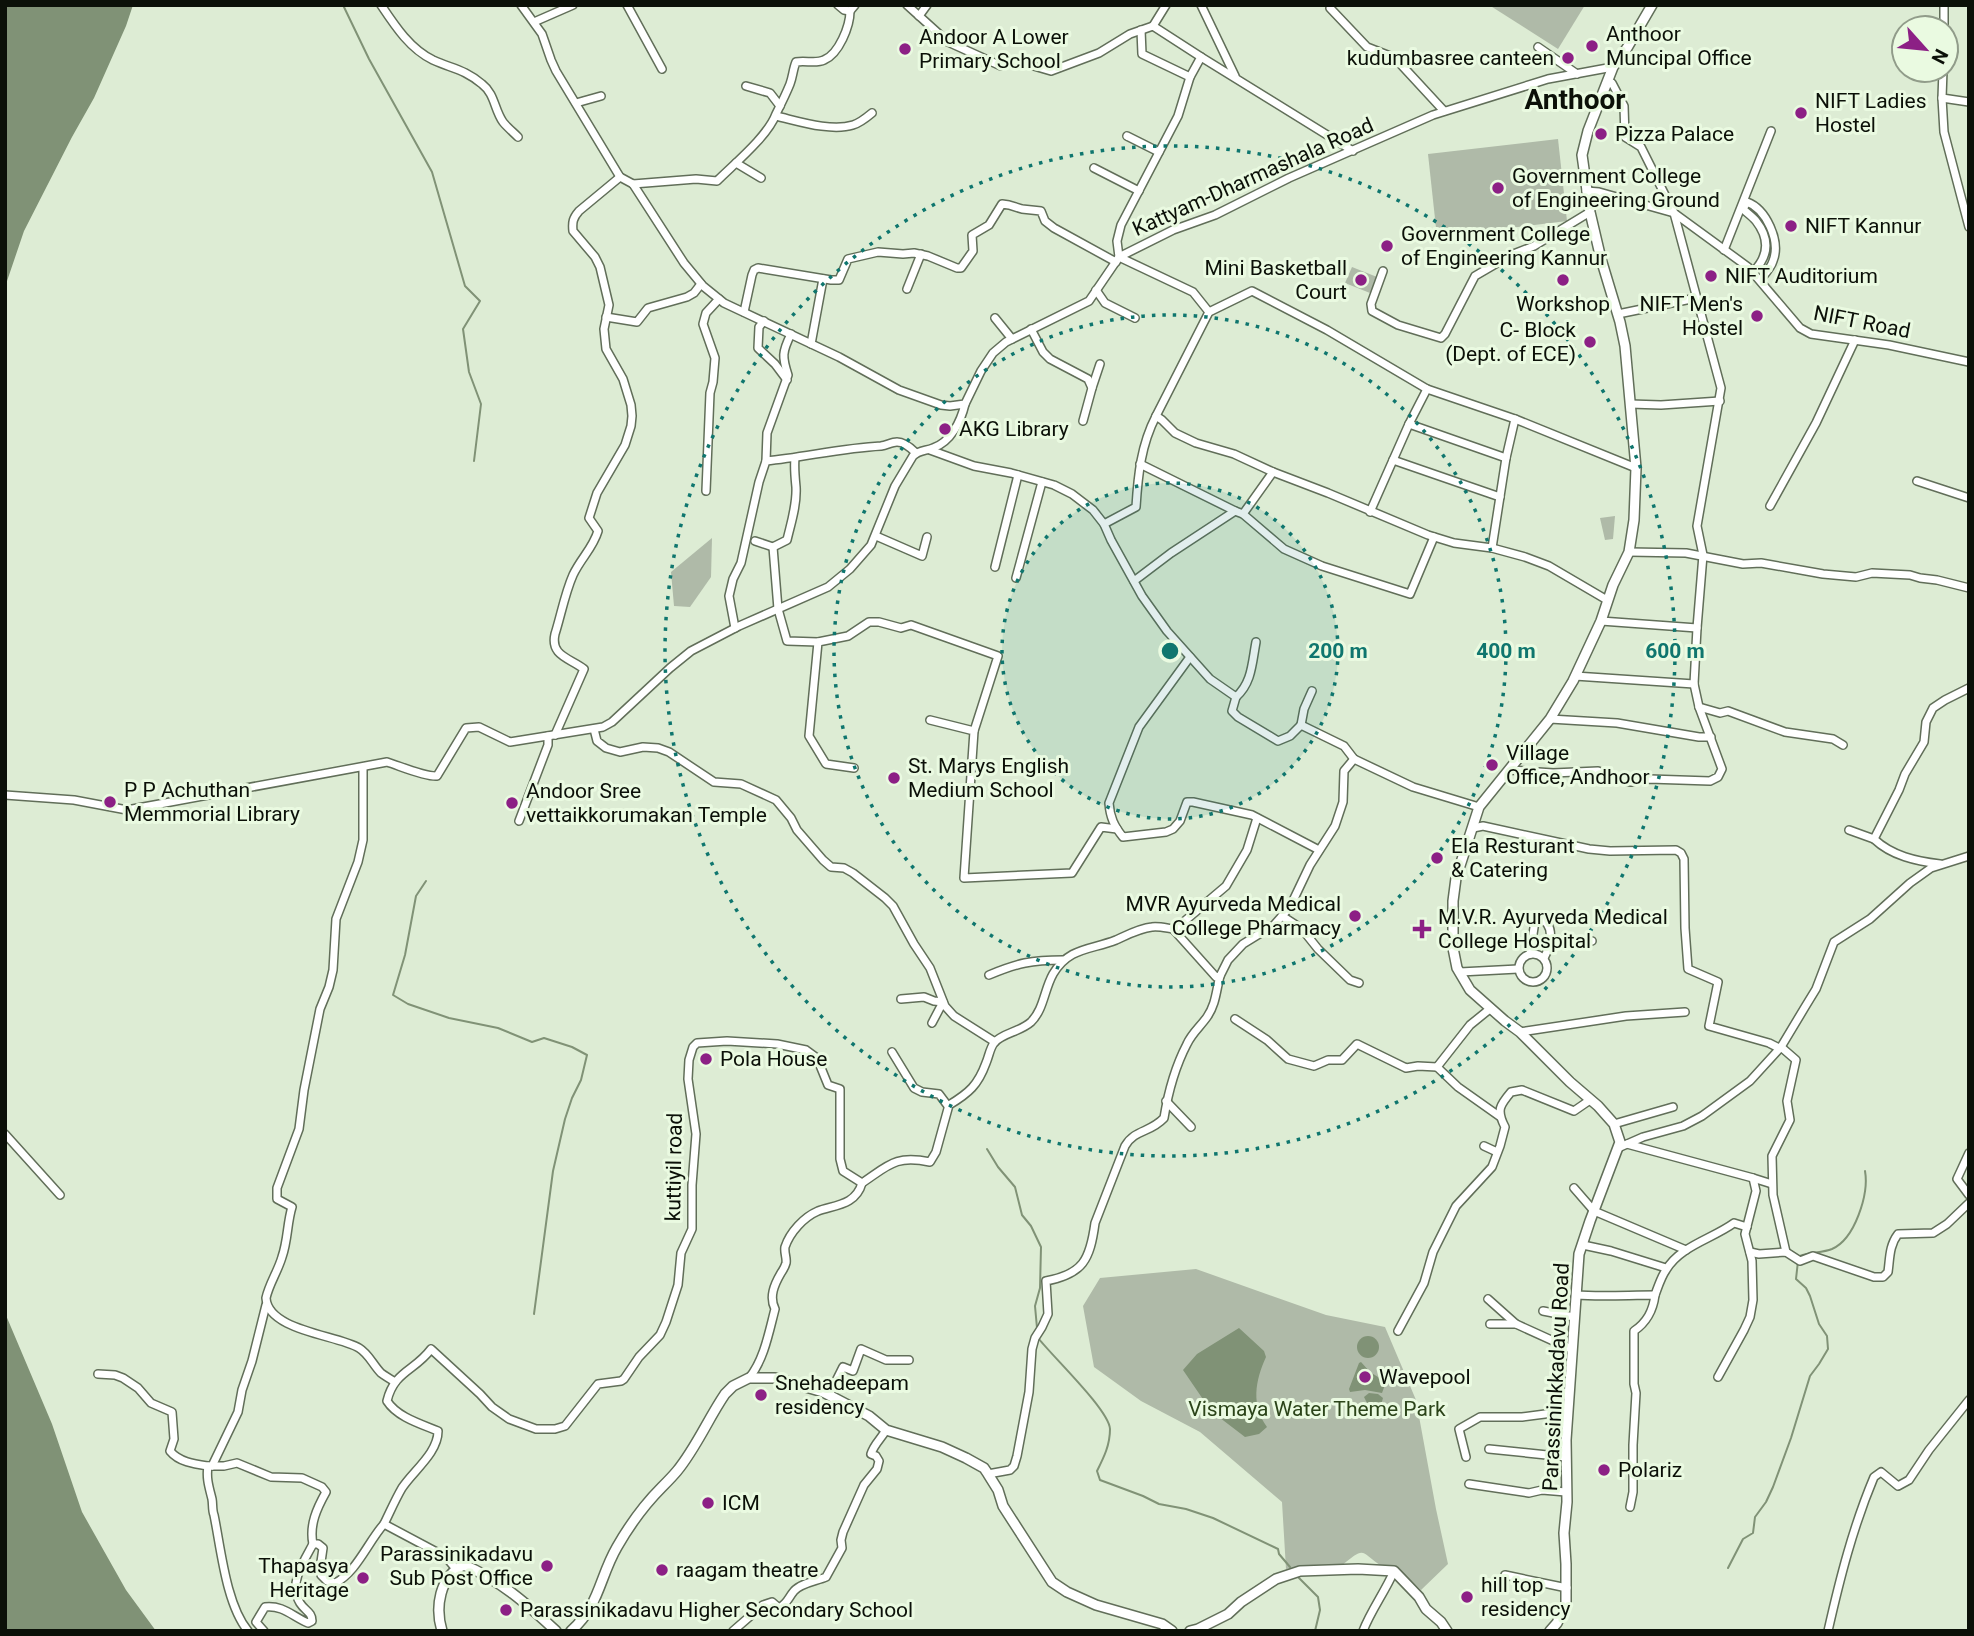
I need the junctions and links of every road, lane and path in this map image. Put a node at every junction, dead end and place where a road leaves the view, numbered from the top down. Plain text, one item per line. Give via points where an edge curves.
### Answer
1 (381, 5) edge
2 (521, 5) edge
3 (573, 5) edge
4 (627, 5) edge
5 (838, 5) edge
6 (907, 5) edge
7 (928, 5) edge
8 (1166, 5) edge
9 (1201, 5) edge
10 (1331, 5) edge
11 (1652, 5) edge
12 (852, 8) edge
13 (919, 16) junction
14 (534, 22) junction
15 (1153, 26) junction
16 (1141, 30) junction
17 (1538, 47) dead end
18 (1201, 57) junction
19 (1613, 67) junction
20 (662, 69) dead end
21 (1577, 74) junction
22 (1235, 76) junction
23 (1190, 77) junction
24 (1606, 84) junction
25 (1942, 84) edge
26 (746, 86) dead end
27 (601, 96) dead end
28 (1942, 98) junction
29 (1969, 102) edge
30 (576, 103) junction
31 (780, 106) junction
32 (1444, 110) junction
33 (872, 113) dead end
34 (776, 117) junction
35 (1771, 131) dead end
36 (1127, 136) dead end
37 (518, 137) dead end
38 (1353, 151) junction
39 (1159, 152) junction
40 (736, 163) junction
41 (1094, 168) dead end
42 (620, 177) junction
43 (761, 178) dead end
44 (633, 184) junction
45 (1139, 191) junction
46 (1587, 191) junction
47 (1590, 212) junction
48 (1674, 213) junction
49 (1969, 228) edge
50 (1724, 250) junction
51 (921, 254) junction
52 (1117, 260) junction
53 (1383, 271) dead end
54 (1753, 272) junction
55 (823, 279) junction
56 (1760, 280) junction
57 (701, 284) junction
58 (907, 289) dead end
59 (1096, 290) junction
60 (1696, 298) junction
61 (719, 299) junction
62 (744, 312) junction
63 (1209, 312) junction
64 (1618, 314) junction
65 (606, 317) junction
66 (1135, 317) dead end
67 (995, 318) dead end
68 (764, 321) junction
69 (1031, 329) junction
70 (791, 334) junction
71 (1012, 339) junction
72 (1855, 340) junction
73 (811, 344) junction
74 (1969, 362) edge
75 (1100, 364) dead end
76 (787, 380) junction
77 (1092, 388) junction
78 (1427, 388) junction
79 (1720, 401) junction
80 (965, 404) junction
81 (1630, 404) junction
82 (1156, 416) junction
83 (1516, 419) junction
84 (1083, 421) dead end
85 (1409, 424) junction
86 (930, 450) junction
87 (916, 453) junction
88 (795, 458) junction
89 (1506, 458) junction
90 (1393, 460) junction
91 (766, 461) junction
92 (1140, 464) junction
93 (1636, 468) junction
94 (1273, 472) junction
95 (1017, 475) junction
96 (1917, 481) dead end
97 (1042, 482) junction
98 (706, 491) dead end
99 (1500, 497) junction
100 (1969, 498) edge
101 (1770, 506) dead end
102 (1239, 512) junction
103 (1370, 512) junction
104 (1104, 524) junction
105 (876, 536) junction
106 (927, 537) dead end
107 (1434, 537) junction
108 (755, 541) dead end
109 (773, 547) junction
110 (1492, 548) junction
111 (1629, 552) junction
112 (1703, 555) junction
113 (995, 567) dead end
114 (1016, 578) dead end
115 (1134, 581) junction
116 (1969, 589) edge
117 (1607, 600) junction
118 (778, 609) junction
119 (1601, 621) junction
120 (735, 628) junction
121 (1698, 628) junction
122 (818, 642) junction
123 (1256, 642) dead end
124 (1189, 657) junction
125 (1575, 676) junction
126 (1694, 684) junction
127 (1969, 688) edge
128 (1312, 691) dead end
129 (1236, 697) junction
130 (1699, 707) junction
131 (1550, 719) junction
132 (930, 720) dead end
133 (1301, 725) junction
134 (594, 729) junction
135 (974, 731) junction
136 (551, 736) junction
137 (1711, 737) junction
138 (1843, 745) dead end
139 (1353, 759) junction
140 (363, 768) junction
141 (854, 768) dead end
142 (1510, 770) junction
143 (5, 794) edge
144 (1479, 807) junction
145 (1257, 818) junction
146 (519, 821) dead end
147 (1473, 828) junction
148 (1117, 830) junction
149 (1849, 830) dead end
150 (1874, 839) junction
151 (1319, 850) junction
152 (1969, 856) edge
153 (1944, 865) junction
154 (1282, 916) junction
155 (1174, 930) junction
156 (1550, 940) junction
157 (1592, 941) dead end
158 (1530, 954) junction
159 (1544, 958) junction
160 (1063, 960) junction
161 (1518, 969) junction
162 (1460, 972) junction
163 (989, 975) dead end
164 (1220, 976) junction
165 (1359, 983) dead end
166 (901, 999) dead end
167 (943, 1002) junction
168 (1490, 1008) junction
169 (1685, 1012) dead end
170 (1235, 1019) dead end
171 (932, 1023) dead end
172 (1520, 1032) junction
173 (995, 1042) junction
174 (1780, 1047) junction
175 (892, 1052) dead end
176 (1437, 1067) junction
177 (1590, 1100) junction
178 (1166, 1101) junction
179 (948, 1106) junction
180 (1673, 1107) dead end
181 (1499, 1116) junction
182 (1614, 1124) junction
183 (1191, 1128) dead end
184 (5, 1134) edge
185 (1484, 1146) dead end
186 (1622, 1146) junction
187 (1497, 1152) junction
188 (1969, 1153) edge
189 (1753, 1178) junction
190 (862, 1183) junction
191 (1772, 1184) junction
192 (1574, 1188) dead end
193 (60, 1195) dead end
194 (1969, 1195) edge
195 (1969, 1203) edge
196 (1594, 1211) junction
197 (1747, 1227) junction
198 (1583, 1245) junction
199 (1686, 1250) junction
200 (1750, 1252) junction
201 (1786, 1252) junction
202 (1666, 1268) junction
203 (1576, 1294) junction
204 (1655, 1295) junction
205 (1488, 1299) dead end
206 (266, 1305) junction
207 (1543, 1311) dead end
208 (1574, 1317) junction
209 (1490, 1324) dead end
210 (1516, 1324) junction
211 (1398, 1331) dead end
212 (1572, 1349) junction
213 (909, 1360) dead end
214 (98, 1374) dead end
215 (1718, 1377) dead end
216 (749, 1378) junction
217 (395, 1382) junction
218 (823, 1392) junction
219 (1969, 1400) edge
220 (1568, 1411) junction
221 (886, 1430) junction
222 (1489, 1449) dead end
223 (1466, 1457) dead end
224 (1566, 1457) junction
225 (210, 1466) junction
226 (988, 1474) junction
227 (1469, 1484) dead end
228 (1566, 1492) junction
229 (1630, 1507) dead end
230 (384, 1524) junction
231 (313, 1544) junction
232 (456, 1569) junction
233 (1394, 1572) junction
234 (1505, 1575) dead end
235 (1567, 1588) junction
236 (576, 1629) edge
237 (248, 1631) edge
238 (264, 1631) edge
239 (442, 1631) edge
240 (556, 1631) edge
241 (733, 1631) edge
242 (1172, 1631) edge
243 (1190, 1631) edge
244 (1363, 1631) edge
245 (1447, 1631) edge
246 (1550, 1631) edge
247 (1828, 1631) edge

1 - 37 street via 420,53 463,70 485,86 502,121
2 - 14 street
3 - 14 street
4 - 20 street
5 - 12 street via 844,10
6 - 13 street
7 - 13 street
8 - 15 street
9 - 22 street
10 - 32 street via 1367,47 1395,58
11 - 19 main road
12 - 31 street via 843,39 831,56 793,66
13 - 16 street via 948,41 1000,66 1017,61 1051,71 1099,53
14 - 30 street
15 - 16 street
15 - 18 street
16 - 23 street via 1142,54
17 - 21 street
18 - 22 street
18 - 23 street
19 - 21 street, Kattyam-Dharmashala Road
19 - 24 main road
21 - 32 street, Kattyam-Dharmashala Road
22 - 38 street
23 - 39 street via 1178,116
24 - 46 main road via 1587,131 1583,155
24 - 48 street via 1612,83 1624,106 1625,137 1641,147
25 - 28 street
26 - 31 street via 770,93
27 - 30 street
28 - 29 street
28 - 49 street via 1944,132
30 - 42 street
31 - 34 street
32 - 38 street, Kattyam-Dharmashala Road
33 - 34 street via 845,127
34 - 40 street
35 - 50 street
36 - 39 street
38 - 52 street, Kattyam-Dharmashala Road via 1173,230
39 - 45 street
40 - 43 street
40 - 44 street via 717,181
41 - 45 street
42 - 44 street
42 - 65 street via 579,211 572,223 600,267 609,305
44 - 57 street
45 - 52 street via 1121,225
46 - 47 main road
46 - 48 street, NIFT Road
47 - 53 street via 1475,276 1441,338 1372,312
47 - 64 main road
48 - 50 street, NIFT Road
48 - 60 street
50 - 54 street, NIFT Road
51 - 52 street via 961,268 972,251 972,235 989,225 1002,204 1041,211 1048,224
51 - 55 street via 878,251 854,257 845,262 839,280
51 - 58 street
52 - 59 street, Kattyam-Dharmashala Road
52 - 63 street via 1193,292
54 - 56 street, NIFT Road
54 - 56 street via 1765,257 1766,243 1758,224 1743,209 1747,202 1754,204 1772,228 1775,254
55 - 62 street via 758,268 752,275
55 - 73 street
56 - 72 street, NIFT Road via 1800,328 1811,334
57 - 61 street
57 - 65 street via 687,297 648,308 637,322
59 - 66 street via 1105,303
59 - 69 street, Kattyam-Dharmashala Road via 1089,301
60 - 64 street
60 - 79 street via 1721,388
61 - 62 street
61 - 98 street via 703,324 715,358
62 - 68 street
63 - 78 street via 1252,291
63 - 82 street
64 - 81 main road
65 - 136 street via 606,349 623,379 631,405 631,426 590,510 597,535 572,578 555,634 555,649 584,669
67 - 71 street
68 - 70 street
68 - 76 street via 759,327 758,348
69 - 71 street, Kattyam-Dharmashala Road
69 - 77 street via 1050,359 1088,379
70 - 73 street
70 - 76 street via 783,358
71 - 80 street, Kattyam-Dharmashala Road via 993,353
72 - 74 street, NIFT Road
72 - 101 street
73 - 80 street via 899,390 950,407
75 - 77 street
76 - 91 street via 767,433
77 - 84 street
78 - 83 street
78 - 85 street
79 - 81 street
79 - 112 street via 1697,526
80 - 86 street, Kattyam-Dharmashala Road via 950,436
81 - 93 main road
82 - 92 street
82 - 94 street via 1185,438
83 - 89 street
83 - 93 street
85 - 89 street
85 - 90 street
86 - 87 street
86 - 95 street
87 - 88 street via 897,442
87 - 105 street via 895,486
88 - 91 street
88 - 109 street via 794,512 787,540
89 - 99 street
90 - 99 street
90 - 103 street
91 - 120 street via 729,596
92 - 102 street
92 - 104 street via 1136,507
93 - 111 main road
94 - 102 street
94 - 103 street
95 - 97 street
95 - 113 street
96 - 100 street
97 - 104 street via 1072,494
97 - 114 street
99 - 110 street
102 - 107 street via 1284,549 1410,594
102 - 115 street
103 - 107 street
104 - 115 street
105 - 106 street via 922,556
105 - 118 street via 862,557 828,587
107 - 110 street
108 - 109 street
109 - 118 street
110 - 117 street via 1549,566
111 - 112 street
111 - 117 main road
112 - 116 street via 1856,578 1872,573 1910,575
112 - 121 street
115 - 124 street
117 - 119 main road
118 - 120 street
118 - 122 street via 787,640
119 - 121 street
119 - 125 main road
120 - 134 street via 691,651 612,722
121 - 126 street
122 - 135 street via 848,636 869,622 879,622 901,628 911,625 998,656
122 - 141 street via 810,736 826,764
123 - 129 street via 1249,679
124 - 129 street
124 - 148 street via 1139,727 1109,803
125 - 126 street
125 - 131 main road
126 - 130 street
127 - 150 street via 1933,708 1924,741
128 - 133 street
129 - 133 street via 1232,710 1238,717 1278,741
130 - 137 street
130 - 138 street via 1728,711 1785,732 1833,739
131 - 137 street
131 - 142 main road
132 - 135 street
133 - 139 street via 1343,746
134 - 136 street
134 - 167 street via 597,741 606,748 620,752 658,748 714,782 741,784 776,800 823,860 853,873 893,906 930,968
135 - 148 street via 964,877 1072,873 1101,827
136 - 140 street via 510,742 471,726 437,776 387,762
136 - 146 street
137 - 142 street via 1721,769 1710,781 1631,782 1598,771
139 - 144 street via 1413,787
139 - 151 street via 1344,771 1343,802 1335,826
140 - 143 street via 127,810
140 - 206 street via 363,840 336,919 333,970 320,1009 299,1129 277,1188 277,1199 292,1207
142 - 144 main road
144 - 147 main road
145 - 148 street via 1193,802 1187,803 1177,825 1166,832 1123,837
145 - 151 street
145 - 155 street via 1247,850 1226,886
147 - 162 main road via 1452,901 1453,948
147 - 174 street via 1483,826 1589,849 1681,853 1689,969 1718,982 1709,1026
149 - 150 street
150 - 153 street via 1906,858
151 - 154 street
152 - 153 street
153 - 174 street via 1931,868 1870,919 1834,942 1815,989
154 - 164 street via 1243,944
154 - 165 street via 1302,929 1350,980
155 - 160 street via 1151,927 1079,950
155 - 164 street via 1216,977
156 - 157 street
156 - 158 street via 1548,922 1539,918 1533,927
156 - 159 street
158 - 159 street
158 - 161 street
159 - 161 street via 1548,972 1542,980 1532,983
160 - 163 street via 1035,960
160 - 173 street via 1032,1021
161 - 162 street
162 - 168 main road via 1470,990
164 - 178 street via 1216,999 1185,1046
166 - 167 street via 924,997
167 - 171 street
167 - 173 street via 954,1016
168 - 172 main road
168 - 176 street
169 - 172 street
170 - 176 street via 1288,1059 1314,1066 1342,1060 1357,1044 1406,1068
172 - 177 main road
173 - 179 street via 980,1080
174 - 186 street via 1750,1081 1702,1116
174 - 191 street via 1796,1060 1787,1101 1790,1120 1772,1156
175 - 179 street via 914,1088 939,1094
176 - 181 street
177 - 181 street via 1574,1111 1522,1090 1511,1092 1501,1104
177 - 182 main road
178 - 183 street
178 - 226 street via 1164,1118 1130,1137 1125,1146 1083,1264 1066,1277 1046,1281 1048,1314 1032,1349 1029,1392 1014,1466
179 - 190 street via 930,1162 906,1159
180 - 182 street
181 - 187 street via 1505,1126
182 - 186 main road
184 - 193 street
185 - 187 street
186 - 189 street
186 - 196 main road, Parassininkkadavu Road
187 - 211 street via 1492,1167 1456,1206
188 - 194 street via 1957,1179
189 - 191 street
189 - 197 street via 1756,1191
190 - 216 street via 847,1203 816,1212 792,1235 785,1249 786,1264 774,1288 769,1332
190 - 217 street, kuttiyil road via 843,1171 840,1089 828,1085 817,1058 806,1050 777,1044 697,1043 689,1060 688,1079 696,1133 692,1229 681,1253 678,1285 663,1329 624,1379 598,1384 565,1426 555,1429 536,1429 509,1419 431,1349
191 - 201 street
192 - 196 street
195 - 201 street via 1933,1233 1898,1234 1883,1277 1813,1256 1797,1260
196 - 198 main road, Parassininkkadavu Road
196 - 199 street
197 - 199 street via 1734,1223
197 - 200 street
198 - 202 street
198 - 203 main road, Parassininkkadavu Road
199 - 202 street
200 - 201 street
200 - 215 street via 1750,1317
202 - 204 street
203 - 204 street
203 - 208 main road, Parassininkkadavu Road
204 - 229 street via 1650,1315 1634,1331
205 - 210 street
206 - 217 street via 311,1334 362,1349 381,1373
206 - 225 street via 238,1412
207 - 208 street
208 - 212 main road, Parassininkkadavu Road
209 - 210 street
210 - 212 street
212 - 220 main road, Parassininkkadavu Road
213 - 218 street via 886,1360 861,1349 853,1371 843,1367 830,1393
214 - 225 street via 123,1378 150,1403 172,1412 170,1451 186,1462
216 - 218 main road via 775,1378
216 - 236 main road via 725,1394 689,1455 624,1537 595,1601
217 - 230 street via 389,1405 438,1431 438,1436
218 - 221 main road
219 - 247 street via 1909,1480 1898,1486 1881,1472 1874,1478 1852,1534
220 - 223 street via 1480,1417 1459,1429
220 - 224 main road, Parassininkkadavu Road
221 - 226 main road via 942,1447
221 - 241 street via 871,1454 879,1461 877,1469 864,1485 843,1532 842,1548 826,1577 803,1585 779,1608 772,1602 763,1605
222 - 224 street
224 - 228 main road, Parassininkkadavu Road
225 - 231 street via 237,1463 271,1477 302,1478 322,1487 326,1492 313,1523
225 - 237 street via 208,1488 224,1573
226 - 242 main road via 1052,1582 1096,1605
227 - 228 street via 1528,1493
228 - 235 main road, Parassininkkadavu Road
230 - 231 street via 346,1576 335,1583 321,1576 323,1548
230 - 232 street via 446,1557
231 - 238 street via 295,1582 299,1602 313,1621 307,1623 281,1608 265,1607 256,1622
232 - 239 main road via 439,1600
232 - 240 main road via 464,1565 499,1583
233 - 243 main road via 1300,1572 1276,1579 1228,1614
233 - 244 street
233 - 245 main road
234 - 235 street
235 - 246 main road, Parassininkkadavu Road via 1566,1604

